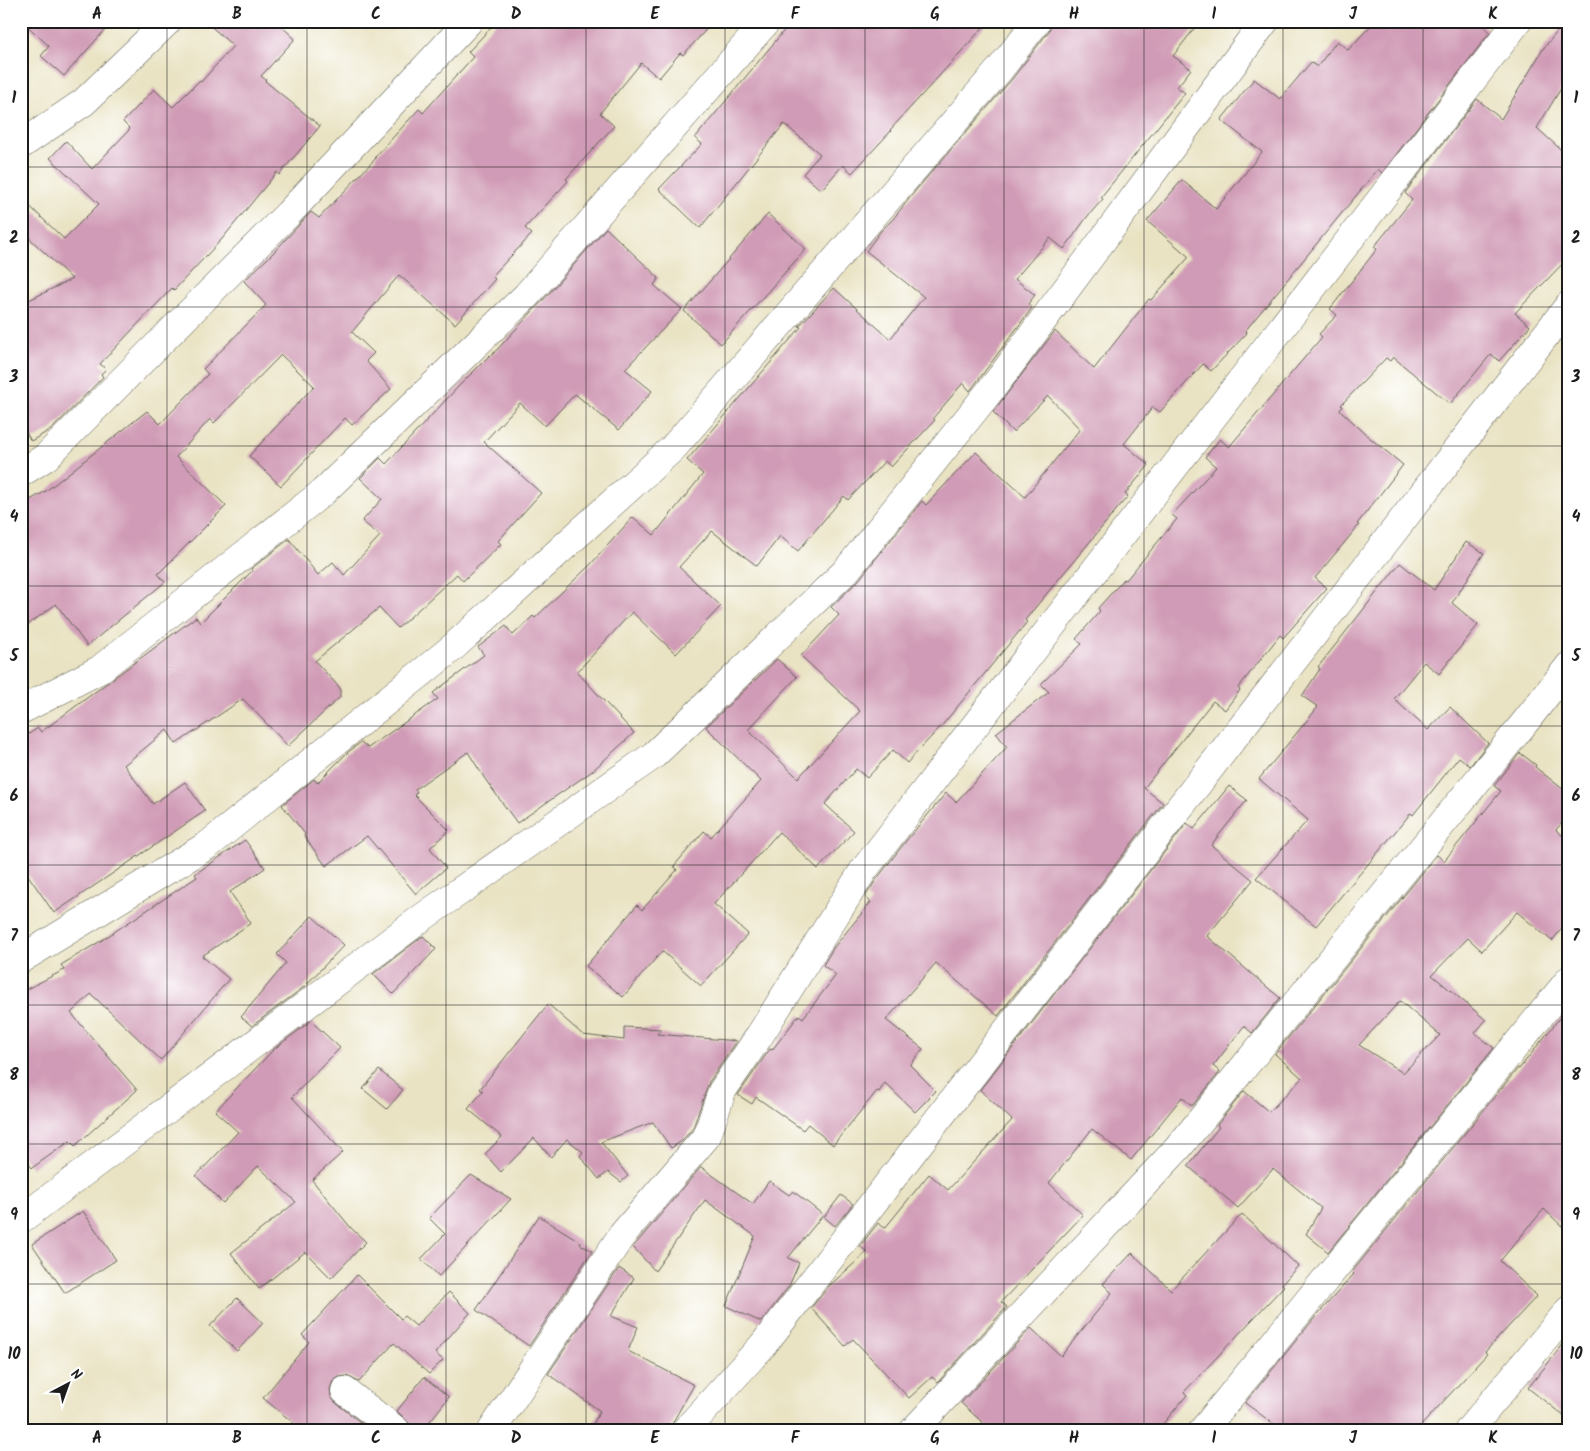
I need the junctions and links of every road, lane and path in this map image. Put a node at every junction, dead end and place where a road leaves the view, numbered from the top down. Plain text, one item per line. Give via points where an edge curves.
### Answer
1 (168, 21) edge
2 (469, 21) edge
3 (767, 21) edge
4 (1037, 21) edge
5 (1265, 21) edge
6 (1518, 21) edge
7 (21, 145) edge
8 (1569, 305) edge
9 (21, 473) edge
10 (1569, 666) edge
11 (21, 710) edge
12 (21, 959) edge
13 (1569, 980) edge
14 (23, 1218) dead end
15 (1569, 1310) edge
16 (345, 1391) dead end
17 (396, 1430) edge
18 (492, 1430) edge
19 (686, 1430) edge
20 (914, 1430) edge
21 (1203, 1430) edge
22 (1469, 1430) edge

1 - 7 street via 84,102
2 - 9 street via 288,214 46,457
3 - 11 street via 526,296 323,492 99,670
4 - 12 street via 1000,69 673,448 451,650 208,845
5 - 14 street via 1001,377 839,578 654,755 423,916
6 - 18 street via 863,871 722,1091 707,1136 622,1235
8 - 19 street via 763,1345
10 - 20 street via 1178,1148
13 - 21 street
15 - 22 street
16 - 17 street

